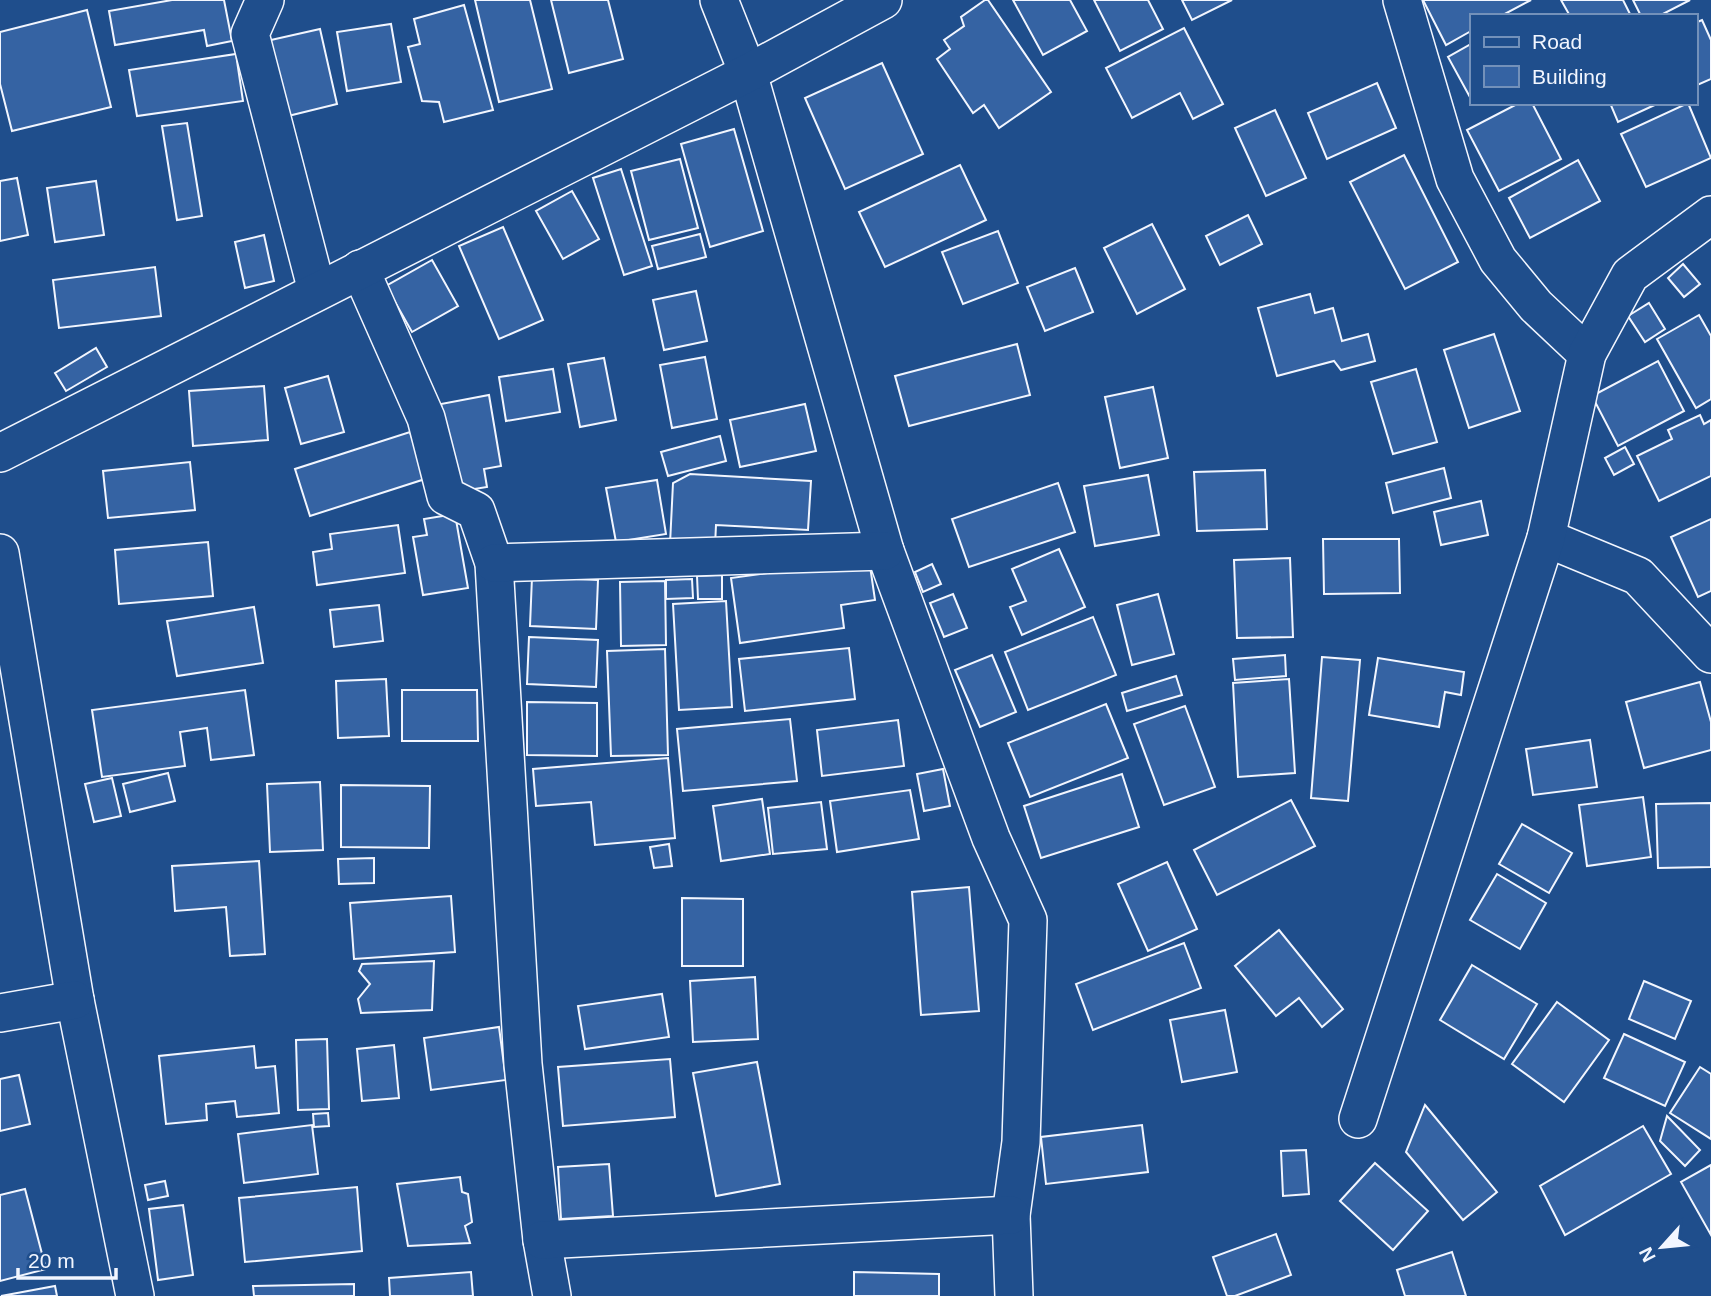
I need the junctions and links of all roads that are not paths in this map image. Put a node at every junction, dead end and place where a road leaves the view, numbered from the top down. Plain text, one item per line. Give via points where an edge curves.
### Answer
1 (265, 0) edge
2 (719, 0) edge
3 (883, 0) edge
4 (1402, 0) edge
5 (748, 73) junction
6 (1711, 215) edge
7 (360, 269) junction
8 (317, 291) junction
9 (1587, 354) junction
10 (0, 453) edge
11 (1546, 538) junction
12 (886, 551) junction
13 (0, 553) edge
14 (495, 563) junction
15 (1711, 654) edge
16 (75, 1000) junction
17 (0, 1013) edge
18 (1358, 1119) dead end
19 (1011, 1215) junction
20 (542, 1240) junction
21 (135, 1296) edge
22 (552, 1296) edge
23 (1014, 1296) edge

1 - 8 street via 250,34
2 - 5 street
3 - 5 street
4 - 9 street via 1455,179 1497,260 1536,306
5 - 7 street
5 - 12 street
6 - 9 street via 1630,275
7 - 8 street
7 - 14 street via 425,418 446,496 476,510
8 - 10 street
9 - 11 street
11 - 15 street via 1638,576
11 - 18 street
12 - 14 street
12 - 19 street via 991,838 1028,920 1021,1142
13 - 16 street
14 - 20 street via 523,1064
16 - 17 street
16 - 21 street
19 - 20 street
19 - 23 street
20 - 22 street

